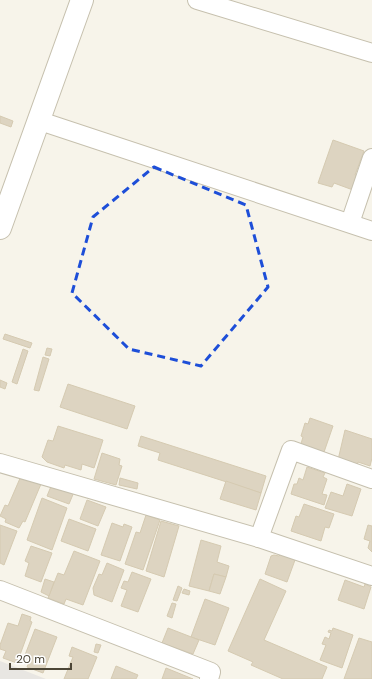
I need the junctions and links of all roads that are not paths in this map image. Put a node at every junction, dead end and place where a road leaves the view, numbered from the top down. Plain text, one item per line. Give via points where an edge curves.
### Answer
1 (82, 0) edge
2 (197, 0) edge
3 (372, 53) edge
4 (40, 121) junction
5 (372, 158) edge
6 (350, 223) junction
7 (0, 228) edge
8 (372, 231) edge
9 (0, 463) edge
10 (372, 479) edge
11 (258, 538) junction
12 (372, 576) edge
13 (0, 590) edge
14 (208, 679) edge

1 - 4 street
2 - 3 street
4 - 6 street
4 - 7 street
5 - 6 street
6 - 8 street
9 - 11 street
10 - 11 street via 291,450
11 - 12 street
13 - 14 street via 211,672

